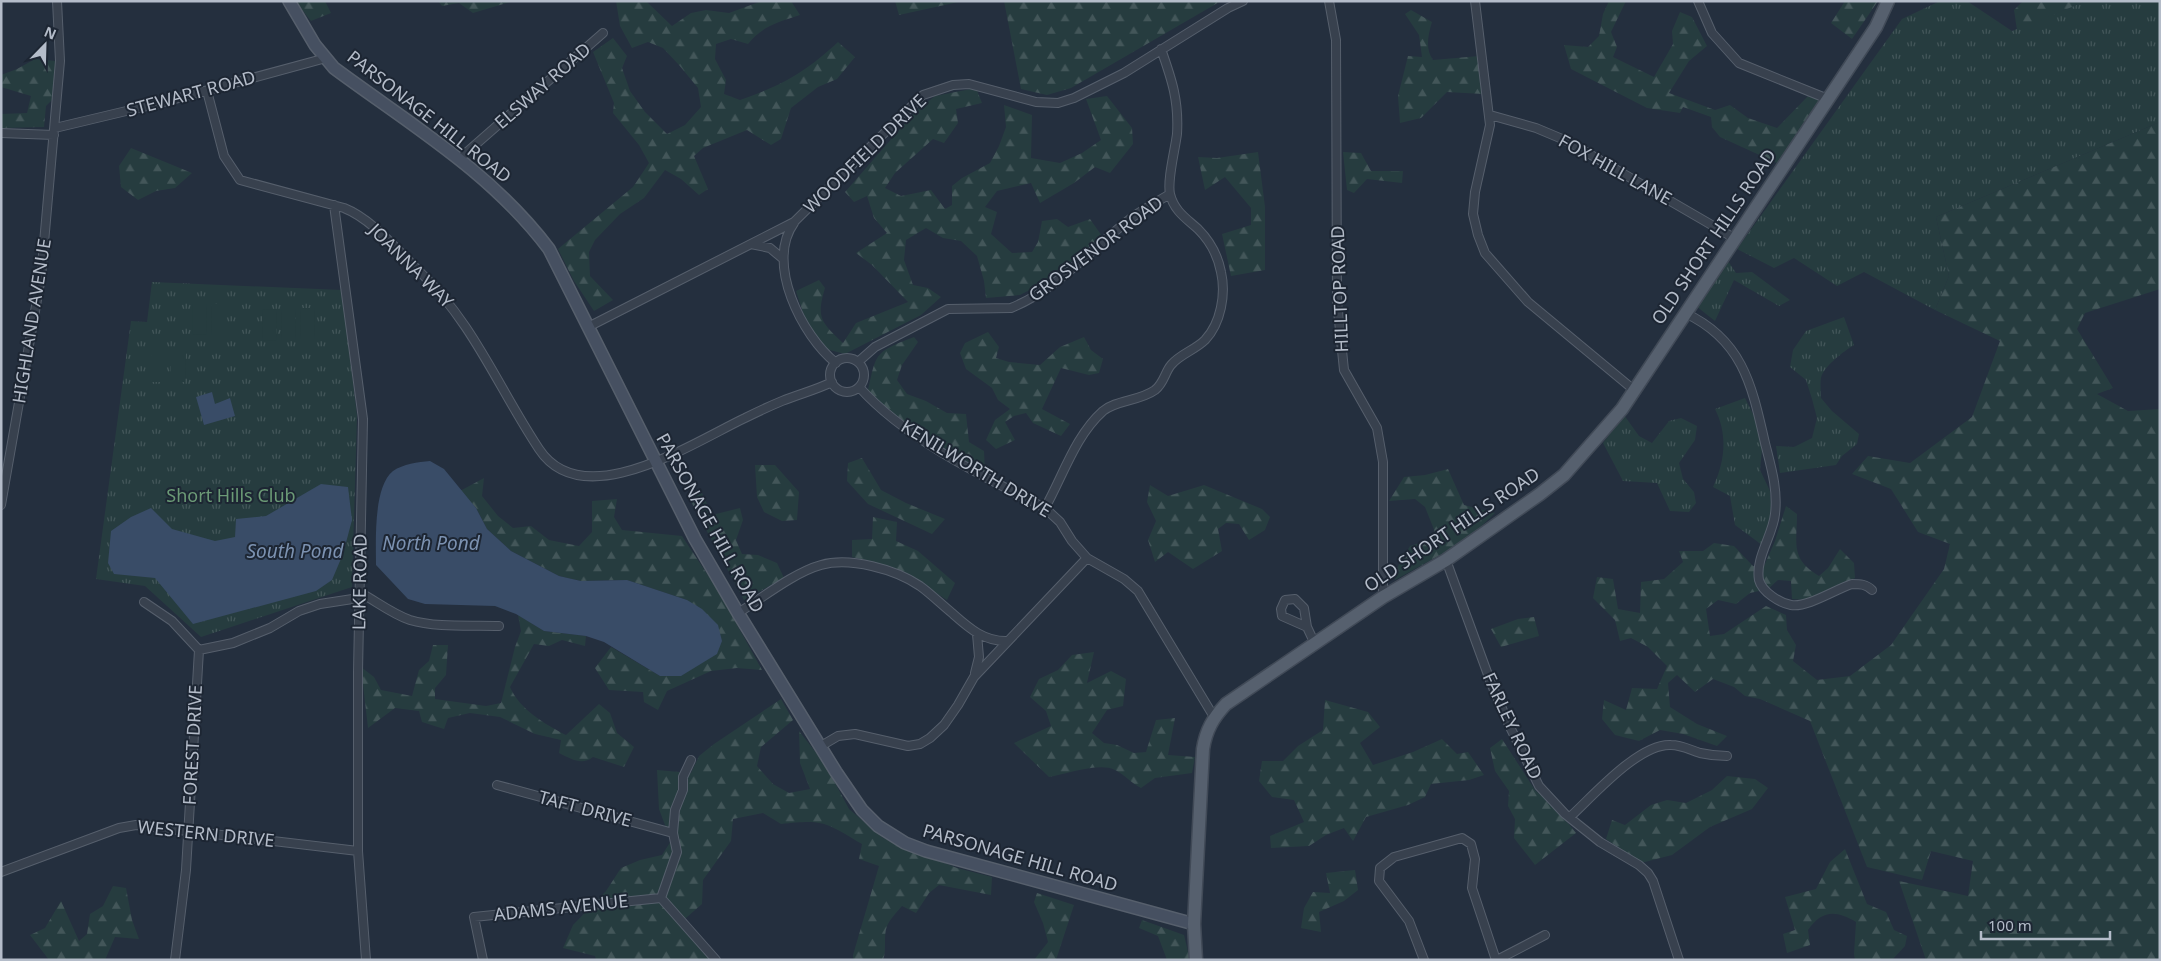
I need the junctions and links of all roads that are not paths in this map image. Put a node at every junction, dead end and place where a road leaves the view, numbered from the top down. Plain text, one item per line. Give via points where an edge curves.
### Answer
1 (57, 1) edge
2 (289, 1) edge
3 (1243, 1) edge
4 (1329, 1) edge
5 (1475, 1) edge
6 (1698, 1) edge
7 (1888, 1) edge
8 (603, 33) dead end
9 (1162, 49) junction
10 (326, 58) junction
11 (207, 90) junction
12 (1828, 98) junction
13 (1490, 115) junction
14 (55, 131) junction
15 (1, 133) edge
16 (459, 158) junction
17 (1170, 194) junction
18 (334, 205) junction
19 (797, 220) junction
20 (1734, 238) junction
21 (749, 244) junction
22 (782, 258) junction
23 (1685, 313) junction
24 (590, 326) junction
25 (836, 362) junction
26 (858, 362) junction
27 (832, 382) junction
28 (859, 387) junction
29 (1634, 390) junction
30 (656, 462) junction
31 (1, 506) edge
32 (1045, 508) junction
33 (1087, 558) junction
34 (1446, 560) junction
35 (1872, 590) dead end
36 (359, 595) junction
37 (1383, 597) junction
38 (144, 602) dead end
39 (738, 613) junction
40 (500, 626) dead end
41 (1307, 627) dead end
42 (977, 634) junction
43 (1008, 641) junction
44 (1315, 644) junction
45 (199, 650) junction
46 (974, 677) junction
47 (1214, 718) junction
48 (821, 746) junction
49 (1727, 756) dead end
50 (691, 760) dead end
51 (497, 785) dead end
52 (1570, 817) junction
53 (188, 831) junction
54 (673, 833) junction
55 (358, 851) junction
56 (1, 872) edge
57 (661, 898) junction
58 (1194, 924) junction
59 (1544, 935) dead end
60 (175, 960) edge
61 (366, 960) edge
62 (483, 960) edge
63 (716, 960) edge
64 (1196, 960) edge
65 (1424, 960) edge
66 (1496, 960) edge
67 (1679, 960) edge

1 - 14 street, HIGHLAND AVENUE via 60,61
2 - 10 street, PARSONAGE HILL ROAD
3 - 9 street, WOODFIELD DRIVE
4 - 37 street, HILLTOP ROAD via 1336,40 1339,320 1344,370 1377,428 1383,462
5 - 13 street
6 - 12 street via 1712,33 1739,63
7 - 12 main road, OLD SHORT HILLS ROAD via 1876,27
8 - 16 street, ELSWAY ROAD
9 - 17 street via 1176,92 1177,133
9 - 19 street, WOODFIELD DRIVE via 1124,73 1058,103 1036,102 969,84 938,89 924,95
10 - 11 street, STEWART ROAD
10 - 16 street, PARSONAGE HILL ROAD via 342,74
11 - 14 street, STEWART ROAD
11 - 18 street, JOANNA WAY via 224,156 240,180
12 - 20 main road, OLD SHORT HILLS ROAD
13 - 20 street, FOX HILL LANE via 1567,141
13 - 29 street via 1473,214 1486,253 1528,302
14 - 15 street, STEWART ROAD
14 - 31 street, HIGHLAND AVENUE via 41,277
16 - 24 street, PARSONAGE HILL ROAD via 529,222 549,249
17 - 26 street, GROSVENOR ROAD via 1135,216 1050,286 1019,305 1011,308 948,309 875,347
17 - 32 street via 1180,215 1208,241 1219,264 1223,280 1216,322 1205,340 1170,366 1156,390 1104,410 1090,424
18 - 30 street, JOANNA WAY via 357,213 440,291 481,349 539,450 556,468 570,474 609,476
18 - 36 street, LAKE ROAD via 363,419
19 - 21 street, WOODFIELD DRIVE
19 - 22 street via 784,242
20 - 23 main road, OLD SHORT HILLS ROAD
21 - 22 street via 770,248
21 - 24 street, WOODFIELD DRIVE
22 - 25 street via 798,311 818,344
23 - 29 main road, OLD SHORT HILLS ROAD
23 - 35 street via 1724,340 1740,361 1750,384 1776,482 1774,523 1759,572 1762,587 1790,605 1798,605 1852,584 1868,586
24 - 30 street, PARSONAGE HILL ROAD
25 - 26 street via 845,358
25 - 27 street via 831,372
26 - 28 street via 864,375
27 - 28 street via 844,392
27 - 30 street via 775,404
28 - 32 street, KENILWORTH DRIVE via 880,409 937,449
29 - 34 main road, OLD SHORT HILLS ROAD via 1606,429 1564,474
30 - 39 street, PARSONAGE HILL ROAD
32 - 33 street, KENILWORTH DRIVE
33 - 43 street
33 - 47 street, KENILWORTH DRIVE via 1138,591
34 - 37 main road, OLD SHORT HILLS ROAD
34 - 52 street, FARLEY ROAD via 1491,683 1525,758 1539,786
36 - 40 street via 411,620
36 - 45 street via 299,610 270,628 233,643
36 - 55 street, LAKE ROAD
37 - 44 main road, OLD SHORT HILLS ROAD
38 - 45 street via 172,621
39 - 42 street via 804,571 821,565 858,562 918,585
39 - 48 street, PARSONAGE HILL ROAD
41 - 44 street
42 - 43 street via 991,640
42 - 46 street via 979,657
43 - 46 street
44 - 47 main road, OLD SHORT HILLS ROAD via 1226,704
45 - 53 street, FOREST DRIVE
46 - 48 street via 944,725 920,744 898,746 855,734 838,736
47 - 58 main road, OLD SHORT HILLS ROAD via 1205,734 1203,749
48 - 58 street, PARSONAGE HILL ROAD via 862,810 878,826 905,843
49 - 52 street via 1704,754 1668,744 1654,748 1634,758
50 - 54 street via 675,810
51 - 54 street, TAFT DRIVE
52 - 67 street, FARLEY ROAD via 1600,842 1648,872
53 - 55 street, WESTERN DRIVE
53 - 56 street, WESTERN DRIVE via 136,825 119,828
53 - 60 street, FOREST DRIVE
54 - 57 street via 677,852
55 - 61 street, LAKE ROAD
57 - 62 street, ADAMS AVENUE via 474,917
57 - 63 street
58 - 64 main road, OLD SHORT HILLS ROAD
59 - 66 street
65 - 66 street via 1409,921 1379,881 1380,868 1394,857 1462,838 1471,844 1475,859 1472,888

